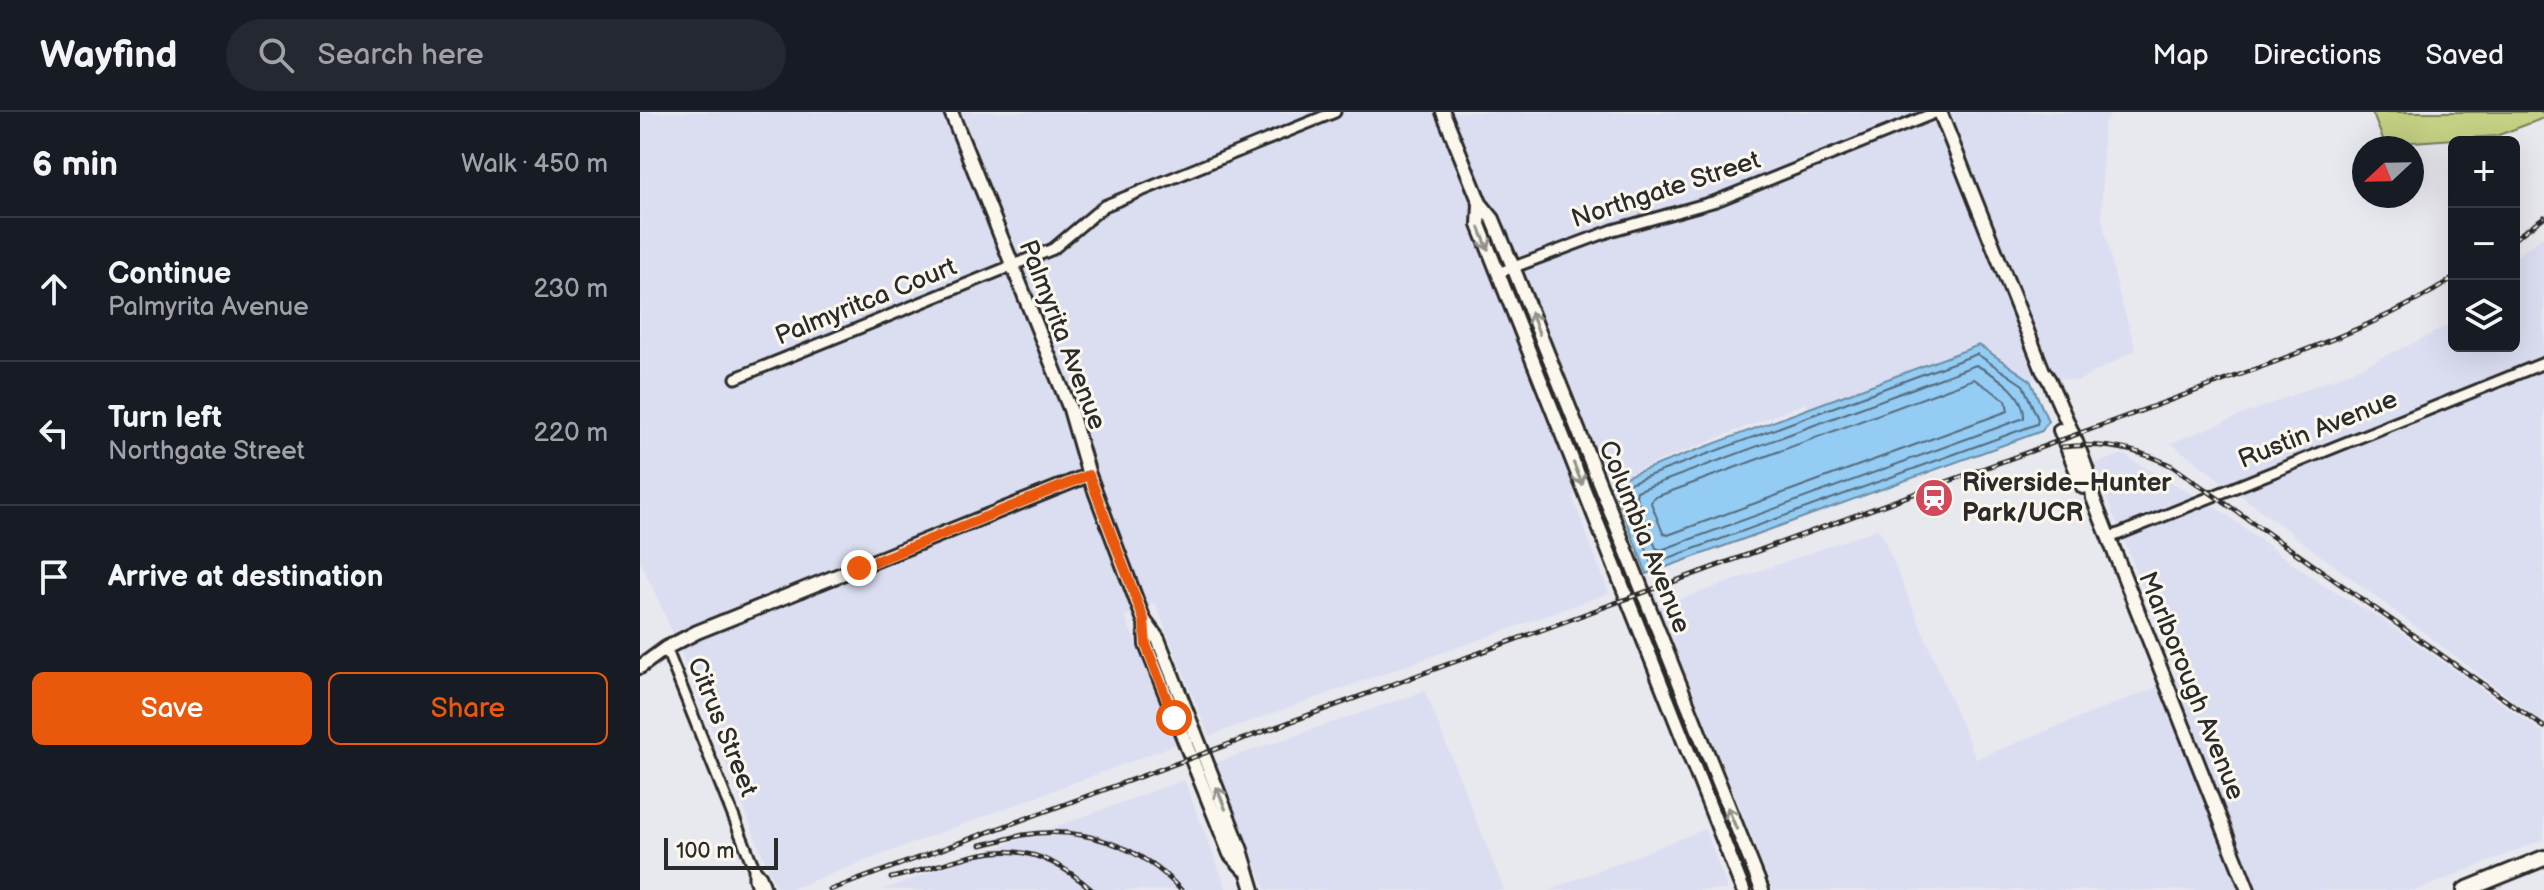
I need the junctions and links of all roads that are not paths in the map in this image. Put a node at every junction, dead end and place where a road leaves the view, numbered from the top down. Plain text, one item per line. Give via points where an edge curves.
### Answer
1 (951, 112) edge
2 (1335, 112) edge
3 (1443, 112) edge
4 (1938, 112) edge
5 (1480, 203) junction
6 (1013, 266) junction
7 (1513, 267) junction
8 (1498, 273) junction
9 (2544, 363) edge
10 (736, 378) dead end
11 (1564, 395) junction
12 (1550, 401) junction
13 (1089, 475) junction
14 (2109, 538) junction
15 (666, 648) junction
16 (640, 667) edge
17 (1693, 720) junction
18 (1678, 726) junction
19 (2544, 858) edge
20 (754, 868) junction
21 (758, 890) edge
22 (766, 890) edge
23 (1253, 890) edge
24 (1743, 890) edge
25 (1762, 890) edge
26 (2248, 890) edge
27 (2465, 890) edge

1 - 6 street, Palmyrita Avenue
2 - 6 street via 1104,206 1053,249
3 - 5 street, Columbia Avenue
4 - 7 street, Northgate Street via 1698,208 1613,230
4 - 14 street, Marlborough Avenue
5 - 7 street, Columbia Avenue via 1493,219
5 -> 8 street, Columbia Avenue via 1479,225
6 - 10 street, Palmyritca Court
6 - 13 street, Palmyrita Avenue via 1070,409
7 - 8 street, Northgate Street
11 -> 7 street, Columbia Avenue
8 - 12 street, Columbia Avenue
9 - 14 street, Rustin Avenue
11 - 12 street
11 - 17 street, Columbia Avenue
12 -> 18 street, Columbia Avenue
13 - 15 street
13 - 23 street, Palmyrita Avenue
14 - 26 street, Marlborough Avenue
15 - 16 street
15 - 20 street, Citrus Street
17 - 18 street
25 -> 17 street, Columbia Avenue
18 - 24 street, Columbia Avenue
19 - 27 main road
20 - 21 street, Citrus Street
20 - 22 street, Citrus Street

